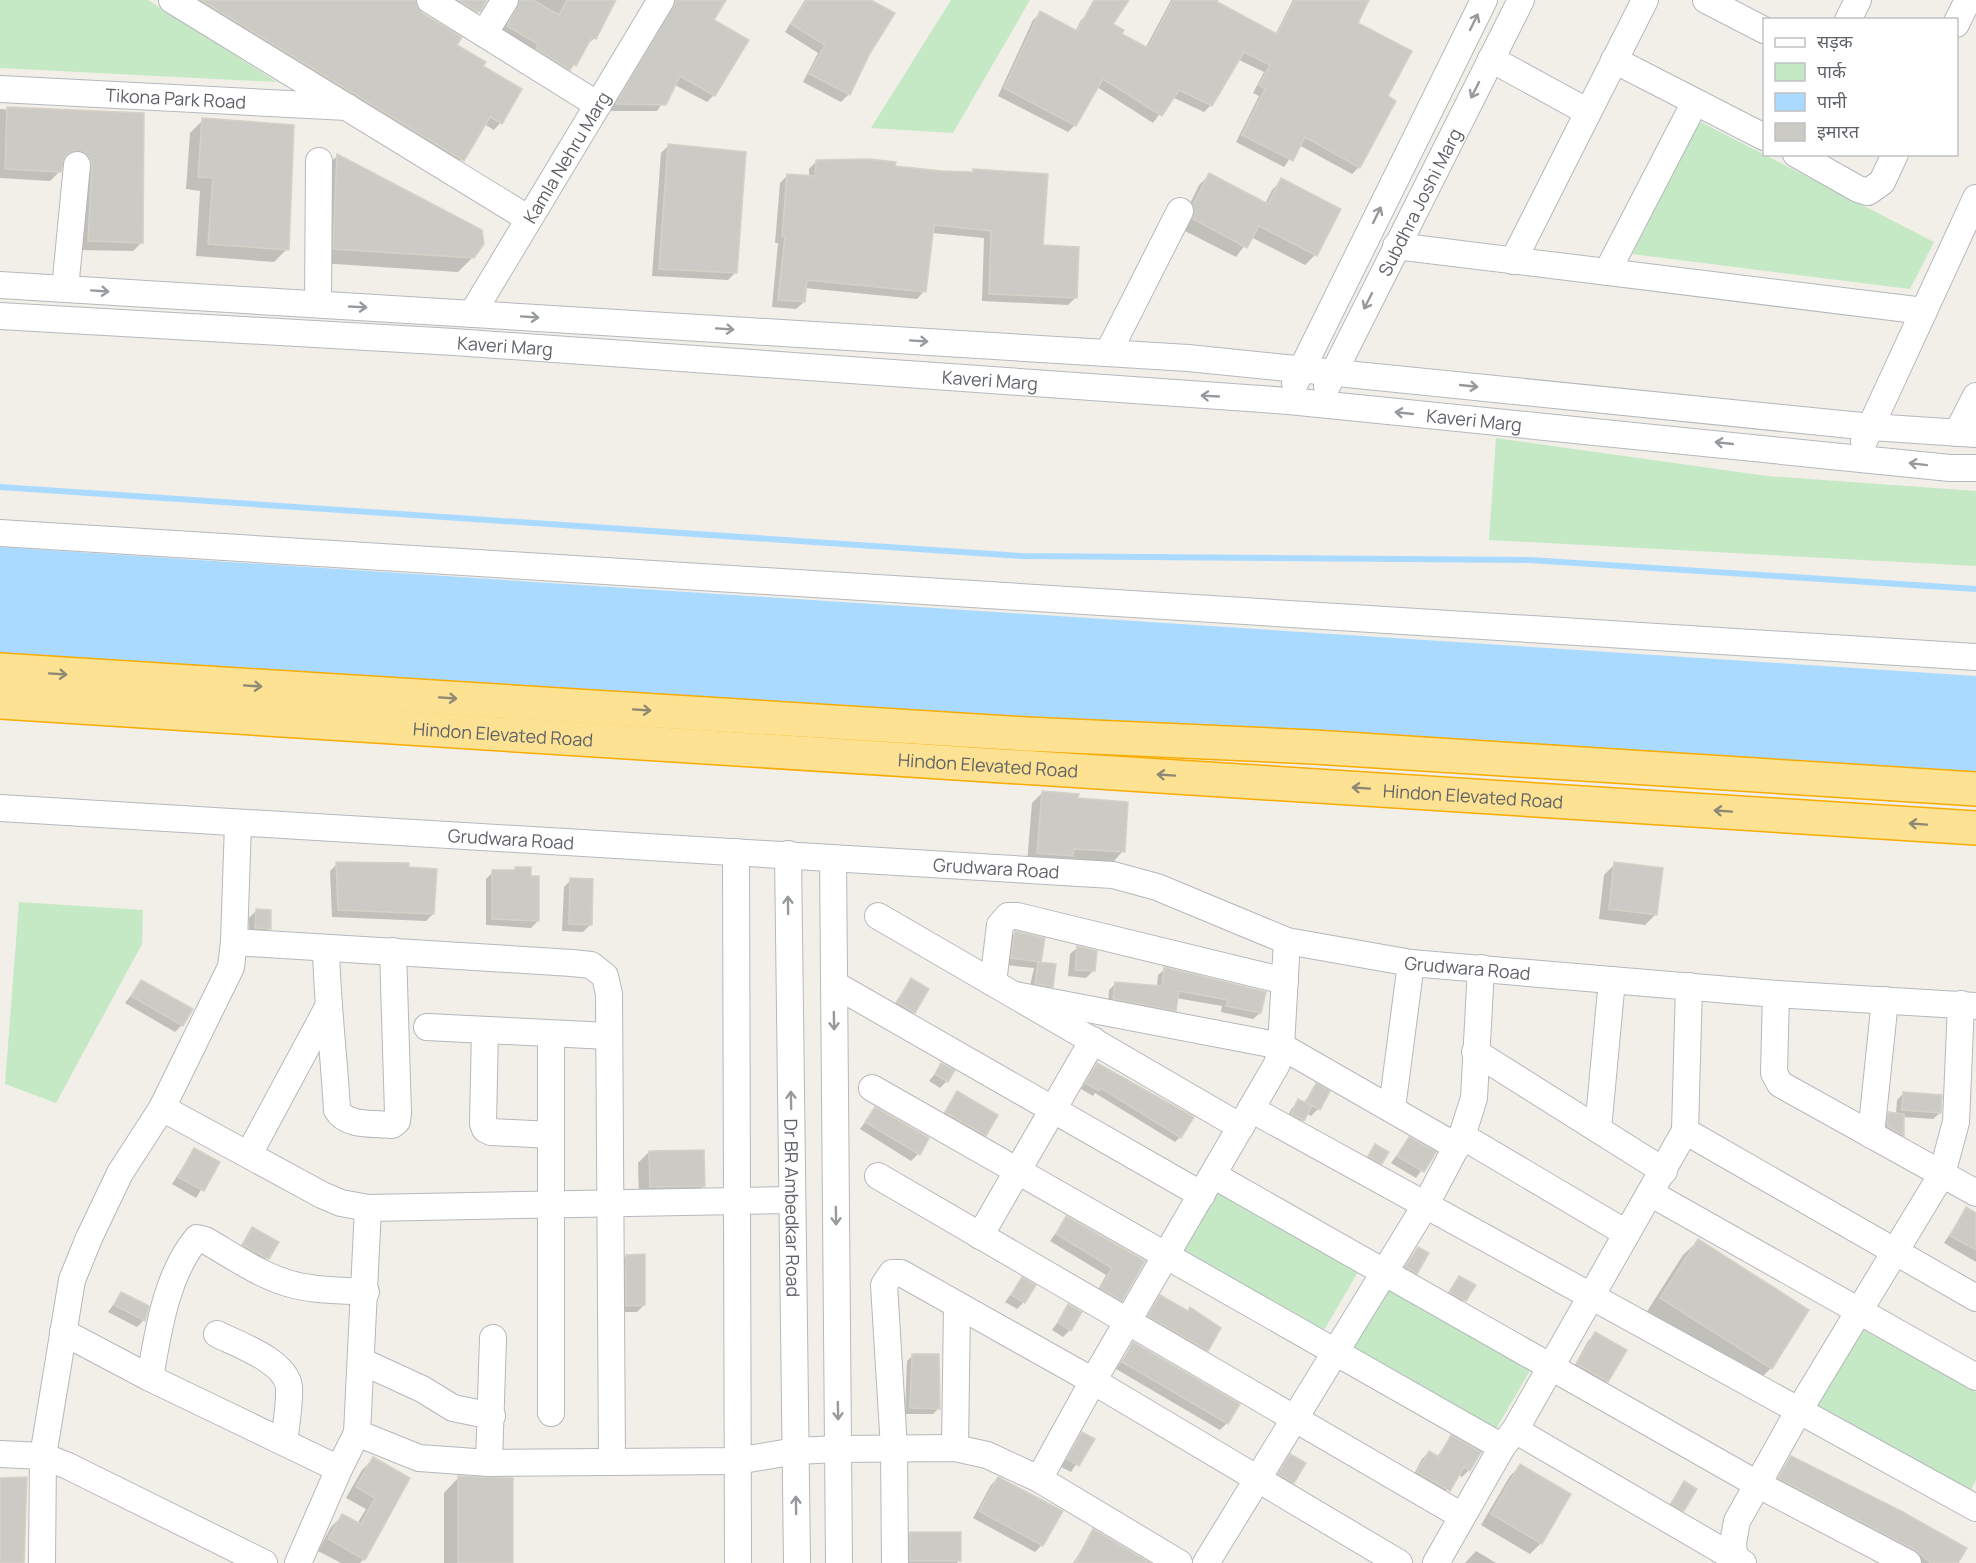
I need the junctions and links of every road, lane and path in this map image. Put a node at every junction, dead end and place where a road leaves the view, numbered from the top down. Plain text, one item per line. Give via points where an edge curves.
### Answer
1 (172, 0) edge
2 (430, 0) edge
3 (505, 0) edge
4 (661, 0) edge
5 (1484, 0) edge
6 (1521, 0) edge
7 (1645, 0) edge
8 (1706, 0) edge
9 (1858, 0) edge
10 (1968, 0) edge
11 (1849, 18) edge
12 (1958, 20) edge
13 (1763, 29) edge
14 (484, 34) junction
15 (1491, 58) junction
16 (1614, 60) junction
17 (0, 89) edge
18 (1695, 102) junction
19 (598, 105) junction
20 (350, 108) junction
21 (1588, 112) junction
22 (1763, 136) edge
23 (1800, 156) edge
24 (1893, 156) edge
25 (318, 161) dead end
26 (77, 165) dead end
27 (1976, 198) edge
28 (1180, 211) dead end
29 (529, 219) junction
30 (1396, 246) junction
31 (1513, 261) junction
32 (1607, 272) junction
33 (0, 285) edge
34 (65, 289) junction
35 (318, 304) junction
36 (1924, 311) junction
37 (472, 314) junction
38 (0, 316) edge
39 (1108, 353) junction
40 (1301, 369) junction
41 (1332, 372) junction
42 (1976, 396) edge
43 (1289, 400) junction
44 (1320, 404) junction
45 (1871, 427) junction
46 (1967, 433) edge
47 (1857, 456) junction
48 (1976, 468) edge
49 (0, 532) edge
50 (1976, 657) edge
51 (0, 670) edge
52 (0, 702) edge
53 (1976, 789) edge
54 (0, 808) edge
55 (238, 823) junction
56 (1976, 828) edge
57 (736, 852) junction
58 (788, 854) junction
59 (833, 858) junction
60 (878, 916) dead end
61 (1287, 941) junction
62 (234, 942) junction
63 (326, 948) junction
64 (393, 951) junction
65 (1411, 963) junction
66 (1481, 968) junction
67 (1612, 980) junction
68 (1285, 981) junction
69 (993, 983) junction
70 (834, 984) junction
71 (1689, 986) junction
72 (1776, 994) junction
73 (1015, 996) junction
74 (1885, 1000) junction
75 (1968, 1005) edge
76 (327, 1010) junction
77 (427, 1027) dead end
78 (485, 1030) junction
79 (551, 1034) junction
80 (608, 1036) junction
81 (1092, 1040) junction
82 (1281, 1046) junction
83 (1475, 1052) junction
84 (872, 1088) dead end
85 (1966, 1106) edge
86 (162, 1108) junction
87 (1392, 1108) junction
88 (1053, 1110) junction
89 (1246, 1118) junction
90 (1598, 1129) junction
91 (1685, 1131) junction
92 (551, 1135) junction
93 (1871, 1135) junction
94 (1459, 1141) junction
95 (249, 1154) junction
96 (1017, 1171) junction
97 (1665, 1171) junction
98 (1942, 1174) junction
99 (878, 1176) dead end
100 (1207, 1185) junction
101 (1650, 1193) junction
102 (1976, 1193) edge
103 (792, 1200) junction
104 (737, 1201) junction
105 (610, 1203) junction
106 (551, 1205) junction
107 (1425, 1206) junction
108 (368, 1208) junction
109 (1626, 1233) junction
110 (980, 1236) junction
111 (1896, 1252) junction
112 (1166, 1255) junction
113 (1384, 1273) junction
114 (366, 1292) junction
115 (1589, 1297) junction
116 (1976, 1298) edge
117 (957, 1305) junction
118 (1860, 1312) junction
119 (1127, 1321) junction
120 (63, 1332) junction
121 (216, 1334) dead end
122 (493, 1338) dead end
123 (1335, 1351) junction
124 (362, 1361) junction
125 (1552, 1366) junction
126 (1976, 1377) edge
127 (150, 1378) junction
128 (1093, 1381) junction
129 (1798, 1412) junction
130 (551, 1413) dead end
131 (492, 1416) junction
132 (1294, 1418) junction
133 (357, 1433) junction
134 (1509, 1439) junction
135 (284, 1442) junction
136 (894, 1448) junction
137 (955, 1448) junction
138 (838, 1449) junction
139 (796, 1451) junction
140 (0, 1454) edge
141 (43, 1456) junction
142 (612, 1461) junction
143 (738, 1461) junction
144 (489, 1463) junction
145 (339, 1469) junction
146 (1039, 1479) junction
147 (1259, 1479) junction
148 (1757, 1484) junction
149 (1976, 1508) edge
150 (1462, 1516) junction
151 (1738, 1562) edge
152 (42, 1563) edge
153 (264, 1563) edge
154 (298, 1563) edge
155 (738, 1563) edge
156 (797, 1563) edge
157 (839, 1563) edge
158 (895, 1563) edge
159 (1179, 1563) edge
160 (1206, 1563) edge
161 (1399, 1563) edge
162 (1436, 1563) edge
163 (1908, 1563) edge

1 - 20 street, Tikona Park Road
2 - 14 street
3 - 14 street
4 - 19 street, Kamla Nehru Marg
40 -> 5 street, Subdhra Joshi Marg
6 - 15 street, Subdhra Joshi Marg
7 - 16 street
8 - 13 street
9 - 11 street
10 - 12 street
14 - 19 street
15 - 21 street
15 -> 30 street, Subdhra Joshi Marg
16 - 18 street
16 - 21 street
17 - 20 street, Tikona Park Road
18 - 22 street
18 - 32 street
19 - 29 street, Kamla Nehru Marg
20 - 29 street, Tikona Park Road
21 - 31 street
23 - 24 street via 1868,192 1882,182
25 - 35 street
26 - 34 street
27 - 36 street
28 - 39 street
29 - 37 street, Kamla Nehru Marg
30 - 31 street
30 -> 41 street, Subdhra Joshi Marg
31 - 32 street
32 - 36 street
33 - 34 street, Kaveri Marg
34 -> 35 street, Kaveri Marg
35 -> 37 street, Kaveri Marg
36 - 45 street
37 -> 39 street, Kaveri Marg
43 -> 38 street, Kaveri Marg via 466,343
39 - 40 street, Kaveri Marg
40 - 41 street, Kaveri Marg
40 - 43 street, Subdhra Joshi Marg
41 - 44 street, Subdhra Joshi Marg
41 -> 45 street, Kaveri Marg
42 - 46 street
43 - 44 street, Kaveri Marg
47 -> 44 street, Kaveri Marg
45 - 46 street, Kaveri Marg
45 - 47 street
48 -> 47 street, Kaveri Marg
49 - 50 street
51 -> 53 highway, Hindon Elevated Road
56 -> 52 highway, Hindon Elevated Road
54 - 55 street, Grudwara Road
55 - 57 street, Grudwara Road
55 - 62 street
57 - 58 street, Grudwara Road
57 - 104 street
58 - 59 street, Grudwara Road
103 -> 58 street, Dr BR Ambedkar Road
59 - 61 street, Grudwara Road via 1113,875 1157,887
59 - 70 street
60 - 69 street
61 - 65 street, Grudwara Road
61 - 68 street
62 - 63 street
62 - 86 street via 231,967 222,989
63 - 64 street
63 - 76 street
64 - 76 street via 398,1113 392,1125 348,1121 337,1110 333,1030
64 - 80 street via 591,965 606,976
65 - 66 street, Grudwara Road
65 - 87 street
66 - 67 street, Grudwara Road
66 - 83 street
67 - 71 street, Grudwara Road
67 - 90 street
68 - 69 street via 1008,916 1000,925
68 - 82 street
69 - 73 street
70 - 88 street
70 -> 138 street
71 - 72 street, Grudwara Road
71 - 91 street
72 - 74 street, Grudwara Road
72 - 93 street via 1776,1079
73 - 81 street
73 - 82 street
74 - 75 street, Grudwara Road
74 - 93 street
75 - 85 street
76 - 95 street
77 - 78 street
78 - 79 street
78 - 92 street via 485,1130
79 - 80 street
79 - 92 street
80 - 105 street
81 - 88 street
81 - 89 street
82 - 87 street
82 - 89 street via 1277,1064
83 - 90 street
83 - 94 street via 1474,1098
84 - 96 street
85 - 98 street via 1956,1122
86 - 95 street
86 - 120 street via 120,1173 89,1238 72,1280
87 - 94 street
88 - 96 street
88 - 100 street
89 - 100 street
89 - 107 street
90 - 97 street
91 - 97 street
91 - 111 street
92 - 106 street
93 - 98 street
94 - 107 street
94 - 109 street
95 - 108 street via 321,1195
96 - 110 street
96 - 112 street
97 - 101 street
98 - 102 street
98 - 111 street
99 - 110 street
100 - 112 street
100 - 113 street
101 - 109 street
101 - 118 street
103 - 104 street
103 - 139 street, Dr BR Ambedkar Road
104 - 105 street
104 - 143 street
105 - 106 street
105 - 142 street
106 - 108 street
106 - 130 street
107 - 113 street
107 - 115 street
108 - 114 street
109 - 115 street
110 - 119 street
111 - 116 street
111 - 118 street
112 - 119 street
112 - 123 street
113 - 123 street
113 - 125 street
114 - 124 street
114 - 127 street via 312,1289 287,1283 197,1238 170,1291
115 - 125 street
115 - 129 street
117 - 128 street
117 - 136 street via 901,1273 886,1278
117 - 137 street
118 - 126 street
118 - 129 street
119 - 128 street
119 - 132 street
120 - 127 street
120 - 141 street
121 - 135 street via 277,1366 285,1376 289,1387
122 - 131 street
123 - 132 street
123 - 134 street
124 - 131 street via 453,1408
124 - 133 street
125 - 134 street
125 - 148 street
127 - 135 street
128 - 146 street
128 - 147 street
129 - 148 street
129 - 149 street
131 - 144 street
132 - 147 street
132 - 150 street
133 - 144 street via 420,1458
133 - 145 street
134 - 150 street
134 - 151 street
135 - 145 street
136 - 137 street
136 - 138 street
136 - 158 street
137 - 146 street via 987,1455
138 - 139 street
138 - 157 street
139 - 143 street
156 -> 139 street, Dr BR Ambedkar Road
140 - 141 street
141 - 152 street
141 - 153 street
142 - 143 street
142 - 144 street
143 - 155 street
145 - 154 street
146 - 159 street
147 - 160 street
147 - 161 street
148 - 151 street via 1737,1521 1733,1543
148 - 163 street
150 - 162 street

